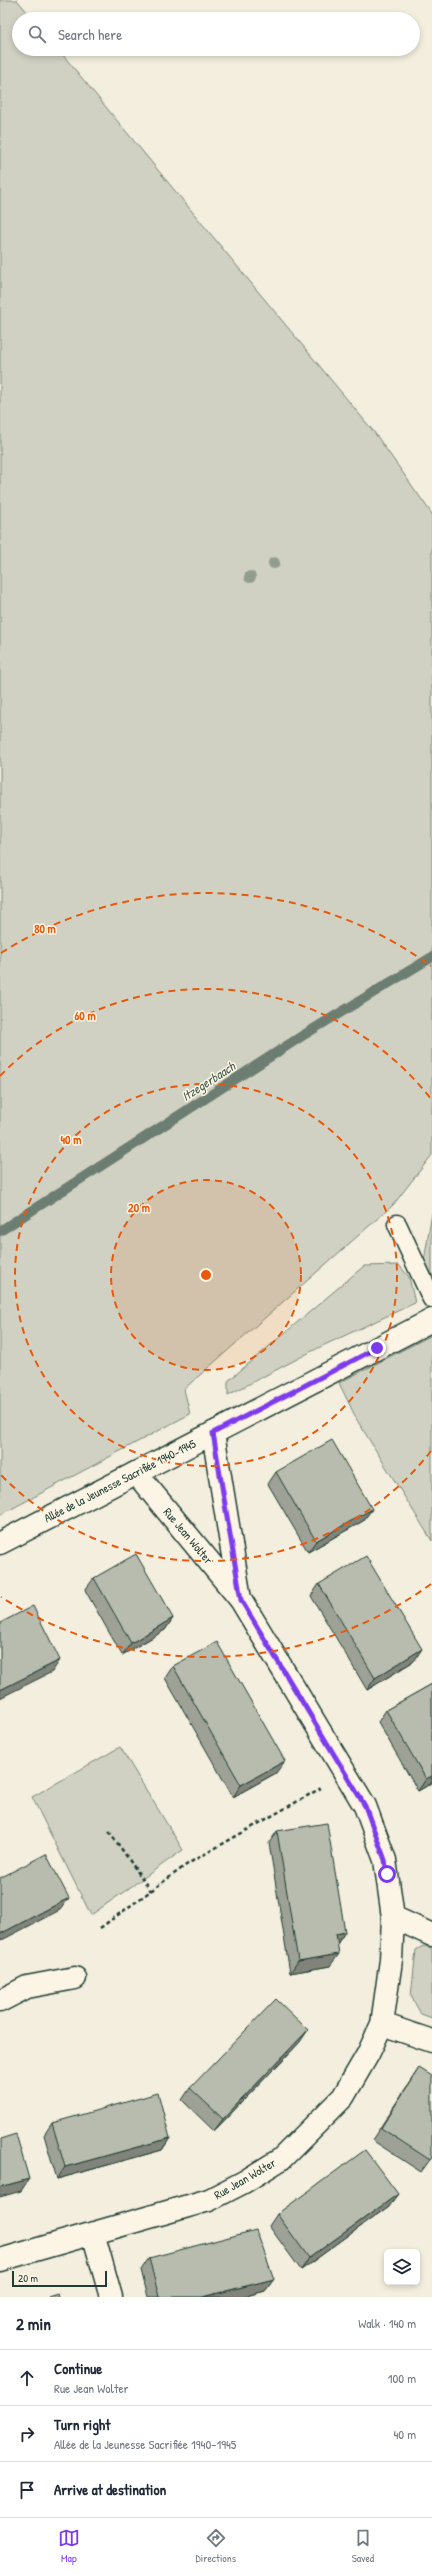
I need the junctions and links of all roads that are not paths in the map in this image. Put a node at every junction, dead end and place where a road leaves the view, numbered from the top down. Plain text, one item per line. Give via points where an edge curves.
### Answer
1 (397, 1224) dead end
2 (432, 1299) edge
3 (432, 1320) edge
4 (213, 1433) junction
5 (136, 1473) junction
6 (0, 1543) edge
7 (241, 1600) junction
8 (393, 1917) junction
9 (432, 1935) edge
10 (75, 1978) dead end
11 (0, 2001) edge
12 (382, 2024) junction
13 (432, 2041) edge
14 (93, 2233) junction
15 (0, 2260) edge
16 (111, 2297) edge

1 - 2 lane
3 - 4 street, Allée de la Jeunesse Sacrifiée 1940-1945
4 - 5 street, Allée de la Jeunesse Sacrifiée 1940-1945
4 - 7 street, Rue Jean Wolter
5 - 6 street, Allée de la Jeunesse Sacrifiée 1940-1945
5 - 7 street, Rue Jean Wolter
7 - 8 street, Rue Jean Wolter via 365,1806 385,1860
8 - 9 street
8 - 12 street, Rue Jean Wolter via 391,1960
10 - 11 street via 27,1987
12 - 13 street
12 - 14 street, Rue Jean Wolter via 343,2097 281,2159 209,2200
14 - 15 street, Rue Jean Wolter
14 - 16 street

